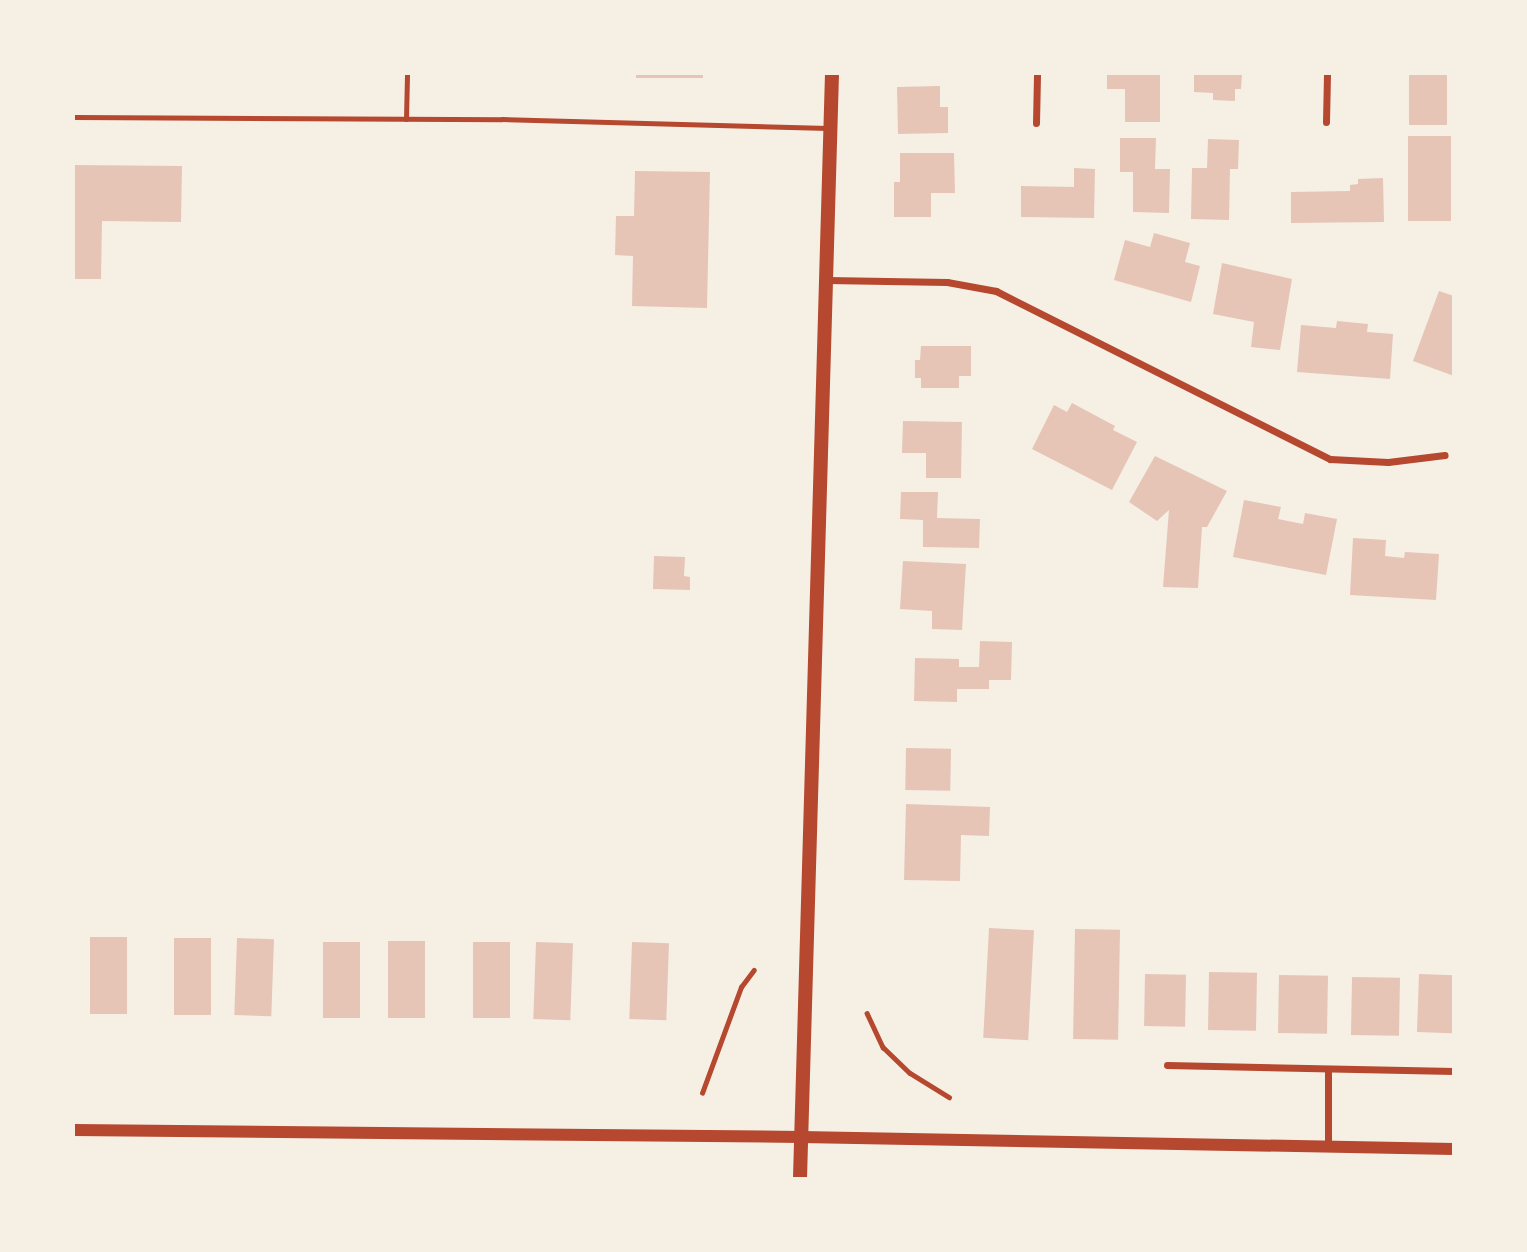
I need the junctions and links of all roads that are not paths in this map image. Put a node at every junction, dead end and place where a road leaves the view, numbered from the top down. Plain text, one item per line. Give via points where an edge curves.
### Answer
1 (407, 74) edge
2 (832, 74) edge
3 (1037, 74) edge
4 (1327, 74) edge
5 (74, 117) edge
6 (406, 119) junction
7 (1326, 122) dead end
8 (1036, 123) dead end
9 (831, 128) junction
10 (827, 280) junction
11 (1445, 455) dead end
12 (1167, 1065) dead end
13 (1328, 1069) junction
14 (1454, 1071) edge
15 (74, 1130) edge
16 (801, 1137) junction
17 (1328, 1147) junction
18 (1454, 1149) edge
19 (800, 1178) edge

1 - 6 lane
2 - 9 main road
3 - 8 street
4 - 7 street
5 - 6 lane
6 - 9 lane
9 - 10 main road
10 - 11 street via 947,282 996,291 1330,459 1388,462
10 - 16 main road
12 - 13 street
13 - 14 street
13 - 17 street
15 - 16 street
16 - 17 street
16 - 19 main road
17 - 18 street

